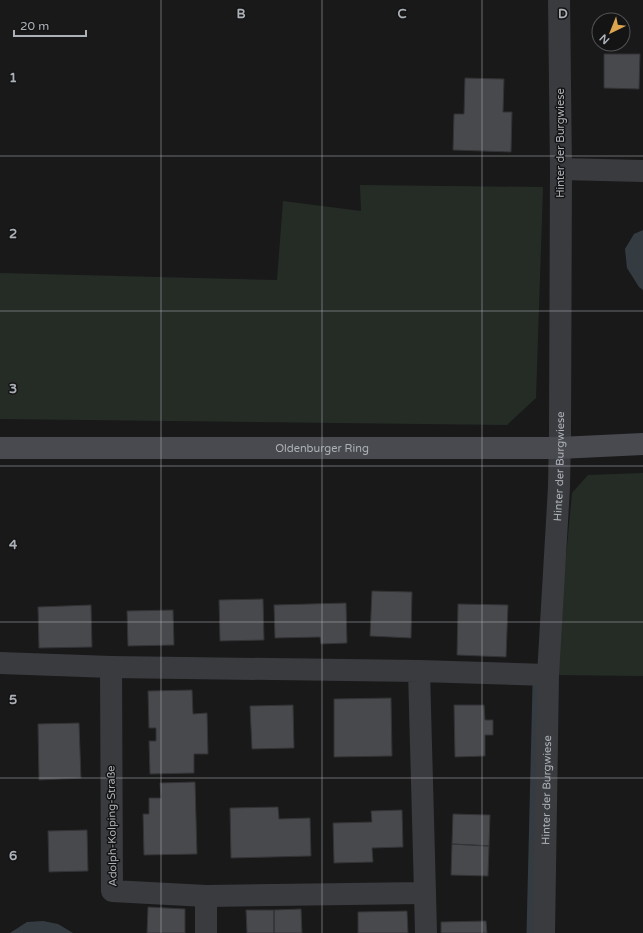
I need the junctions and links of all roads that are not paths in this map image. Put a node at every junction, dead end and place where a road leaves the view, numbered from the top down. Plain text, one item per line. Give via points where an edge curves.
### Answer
1 (559, 0) edge
2 (561, 169) junction
3 (643, 171) edge
4 (643, 444) edge
5 (0, 448) edge
6 (560, 448) junction
7 (0, 663) edge
8 (111, 667) junction
9 (419, 671) junction
10 (548, 675) junction
11 (425, 893) junction
12 (206, 896) junction
13 (206, 933) edge
14 (426, 933) edge
15 (544, 933) edge

1 - 2 street, Hinter der Burgwiese
2 - 3 street
2 - 6 street, Hinter der Burgwiese
4 - 6 main road, Oldenburger Ring
5 - 6 main road, Oldenburger Ring
6 - 10 street, Hinter der Burgwiese
7 - 8 street
8 - 9 street
8 - 12 street, Adolph-Kolping-Straße via 112,891
9 - 10 street
9 - 11 street
10 - 15 street, Hinter der Burgwiese
11 - 12 street, Adolph-Kolping-Straße
11 - 14 street
12 - 13 street

